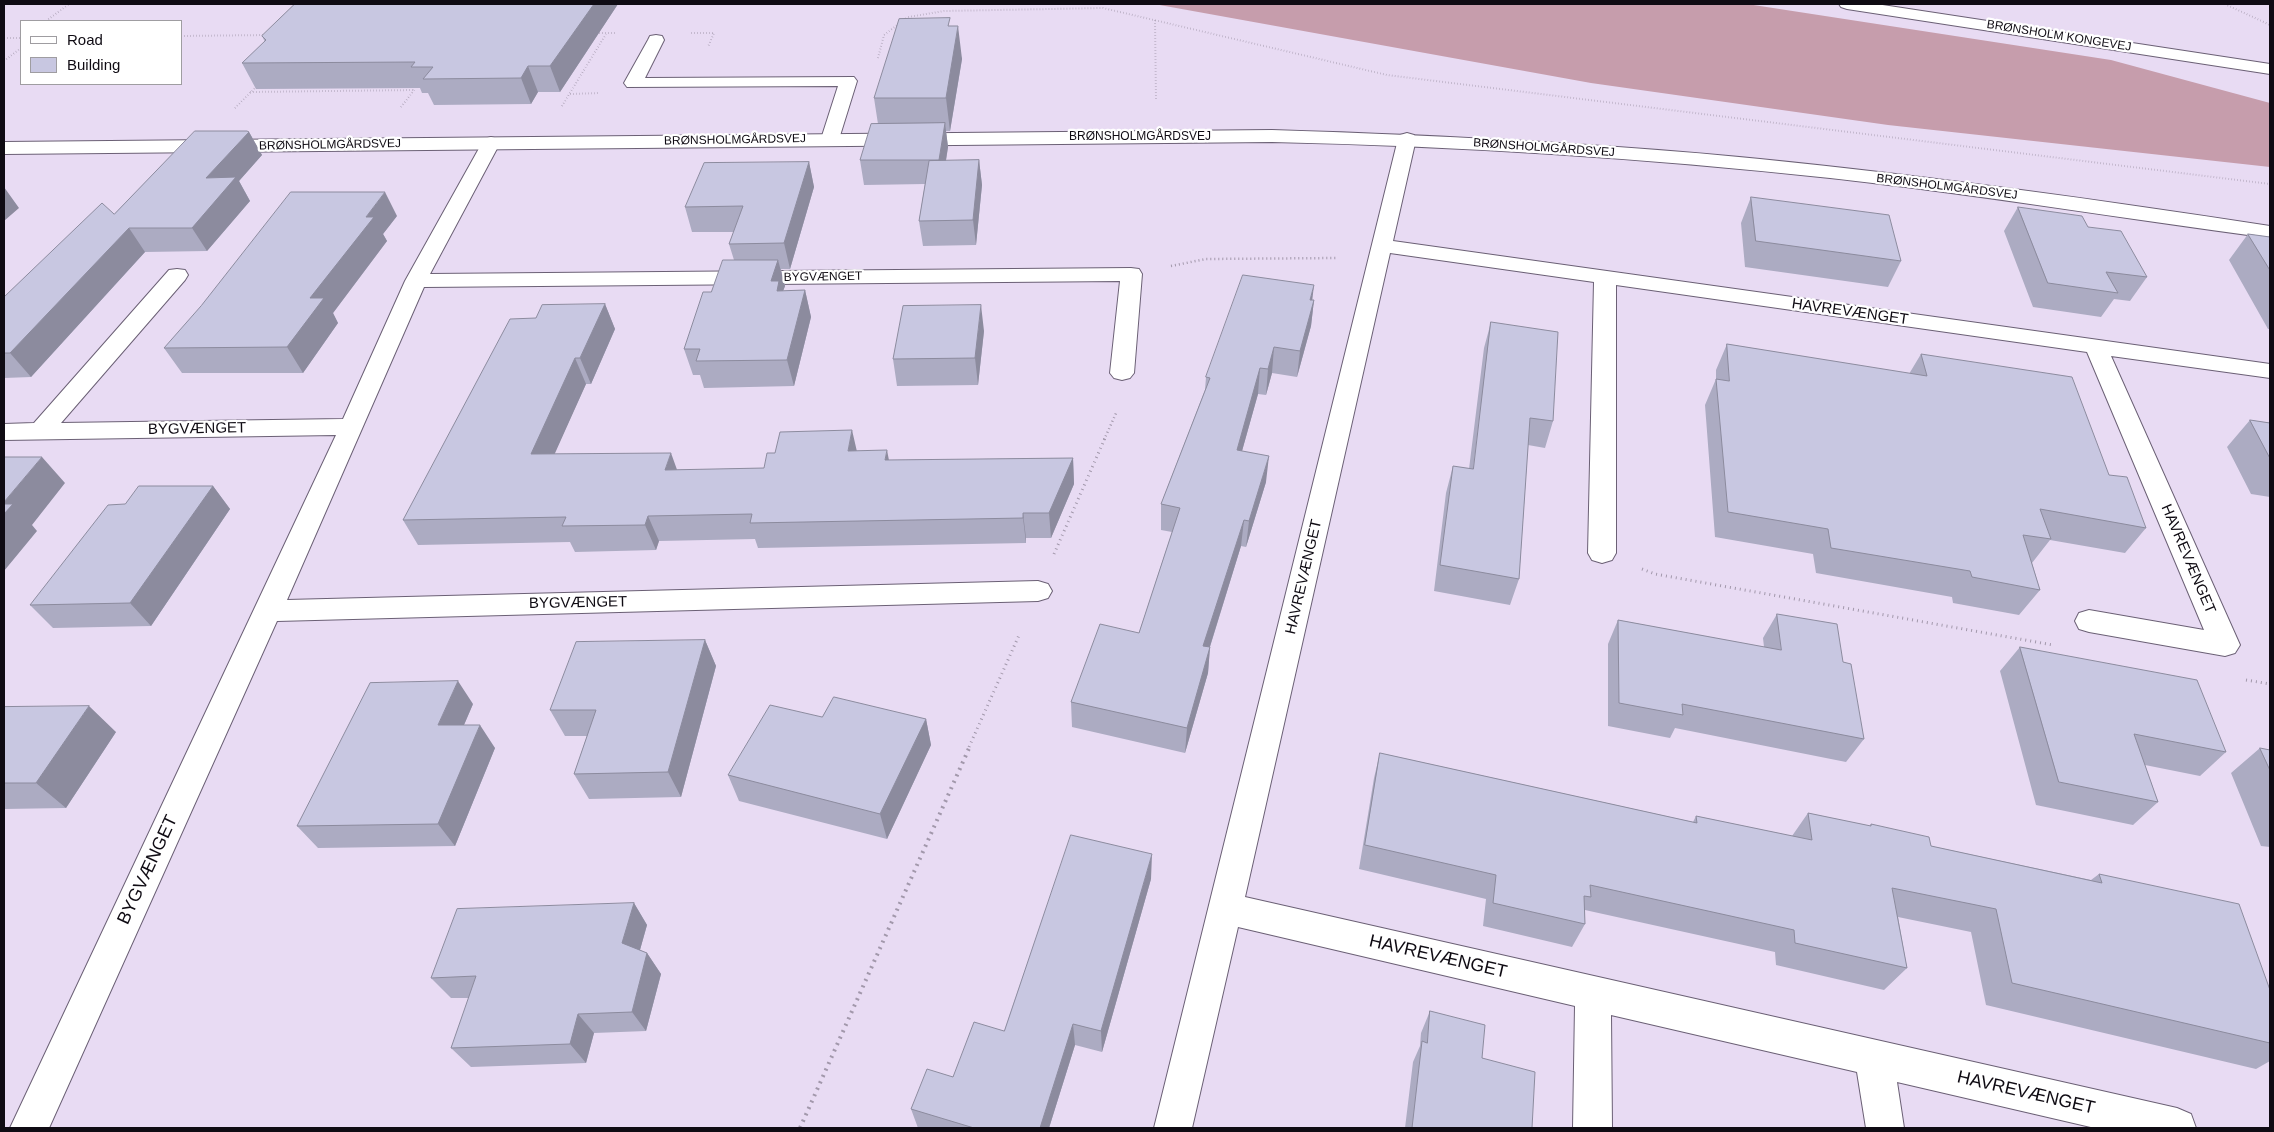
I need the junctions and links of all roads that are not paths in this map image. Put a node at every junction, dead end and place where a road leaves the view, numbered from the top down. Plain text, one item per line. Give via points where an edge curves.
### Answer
1 (1847, 4) edge
2 (656, 40) dead end
3 (2270, 69) edge
4 (830, 139) junction
5 (1407, 139) junction
6 (490, 143) junction
7 (4, 148) edge
8 (2270, 232) edge
9 (1381, 252) junction
10 (177, 275) dead end
11 (1605, 278) junction
12 (416, 281) junction
13 (2096, 347) junction
14 (2270, 371) edge
15 (1122, 373) road end
16 (352, 428) junction
17 (41, 431) junction
18 (4, 432) edge
19 (1602, 553) road end
20 (1038, 591) road end
21 (267, 611) junction
22 (2089, 621) dead end
23 (1225, 908) junction
24 (1593, 993) junction
25 (1874, 1058) junction
26 (29, 1128) edge
27 (1173, 1128) edge
28 (1592, 1128) edge
29 (1885, 1128) edge
30 (2177, 1128) edge

1 - 3 street, BRØNSHOLM KONGEVEJ
2 - 4 street via 633,83 848,81
4 - 5 street, BRØNSHOLMGÅRDSVEJ via 1272,136
4 - 6 street, BRØNSHOLMGÅRDSVEJ
5 - 8 street, BRØNSHOLMGÅRDSVEJ via 1684,158 1871,177 2145,212
5 - 9 street, HAVREVÆNGET
6 - 7 street, BRØNSHOLMGÅRDSVEJ
6 - 12 street, BYGVÆNGET
9 - 11 street, HAVREVÆNGET
9 - 23 street, HAVREVÆNGET
10 - 17 street
11 - 13 street, HAVREVÆNGET
11 - 19 street
12 - 15 street, BYGVÆNGET via 1131,274
12 - 16 street, BYGVÆNGET
13 - 14 street, HAVREVÆNGET
13 - 22 street, HAVREVÆNGET via 2225,645
16 - 17 street, BYGVÆNGET
16 - 21 street, BYGVÆNGET
17 - 18 street, BYGVÆNGET
20 - 21 street, BYGVÆNGET
21 - 26 street, BYGVÆNGET
23 - 24 street, HAVREVÆNGET
23 - 27 street, HAVREVÆNGET
24 - 25 street, HAVREVÆNGET
24 - 28 street
25 - 29 street
25 - 30 street, HAVREVÆNGET

